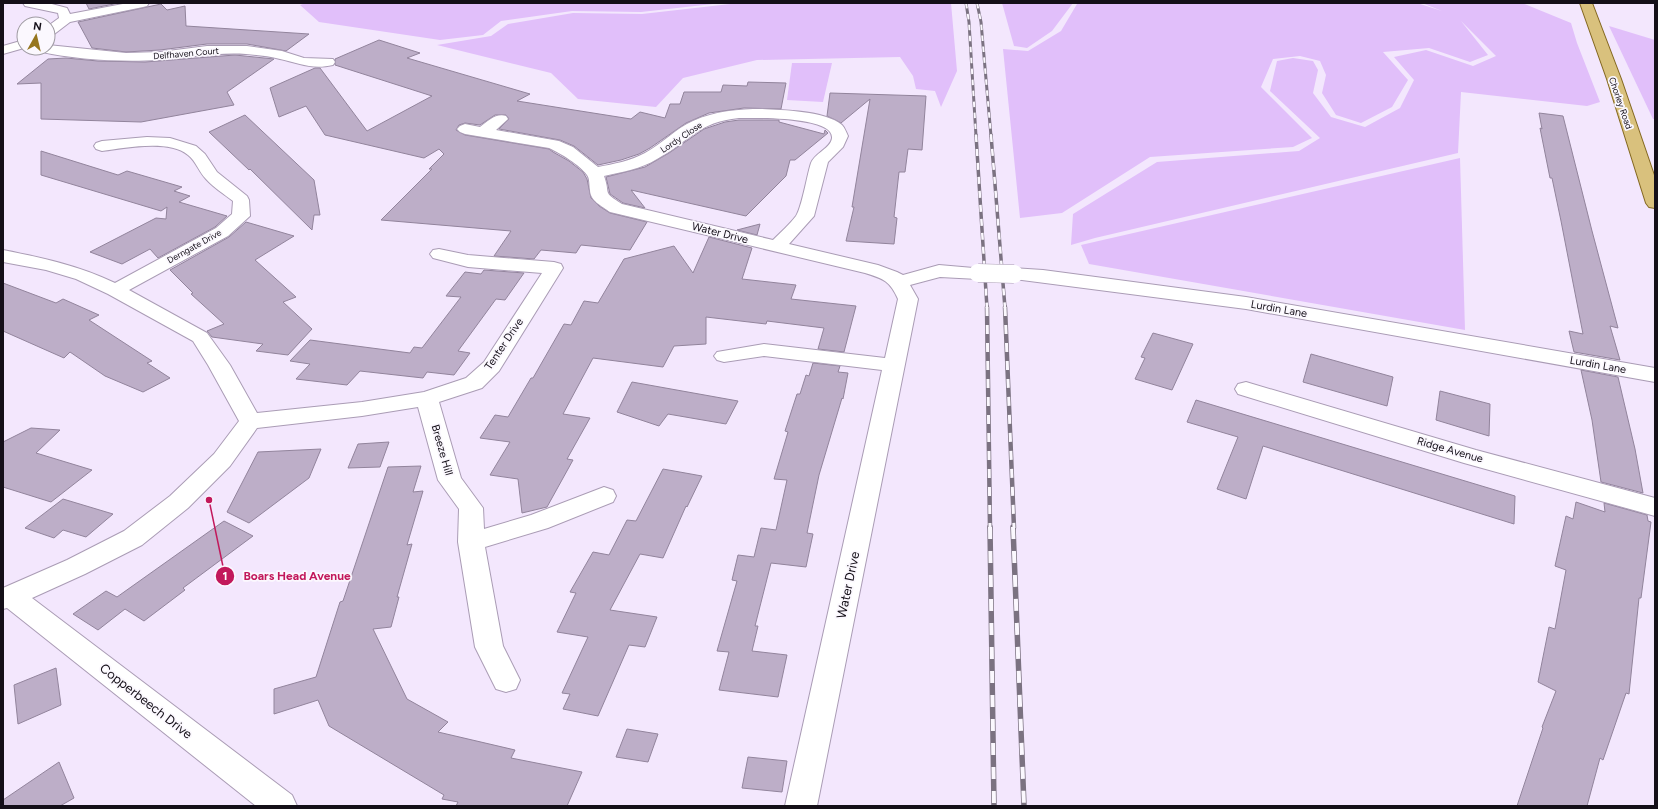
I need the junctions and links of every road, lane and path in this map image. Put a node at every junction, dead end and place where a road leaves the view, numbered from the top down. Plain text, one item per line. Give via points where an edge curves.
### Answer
1 (29, 3) edge
2 (143, 3) edge
3 (1586, 3) edge
4 (66, 19) junction
5 (56, 26) edge
6 (16, 46) edge
7 (3, 50) edge
8 (56, 50) edge
9 (303, 62) junction
10 (328, 62) dead end
11 (287, 68) dead end
12 (501, 119) dead end
13 (98, 147) dead end
14 (594, 173) junction
15 (1655, 203) edge
16 (777, 248) junction
17 (439, 254) dead end
18 (3, 256) edge
19 (900, 282) junction
20 (116, 290) junction
21 (724, 356) dead end
22 (894, 364) junction
23 (1655, 375) edge
24 (1246, 389) dead end
25 (427, 399) junction
26 (250, 421) junction
27 (604, 496) dead end
28 (1655, 507) edge
29 (471, 542) junction
30 (7, 597) edge
31 (506, 680) dead end
32 (281, 806) edge
33 (801, 806) edge

1 - 4 street via 63,11
2 - 4 street
3 - 15 main road, Chorley Road
4 - 5 street
6 - 7 street
8 - 9 street, Delfhaven Court via 126,57 207,50 247,50 282,55
9 - 10 street, Delfhaven Court
9 - 11 street
12 - 14 street via 474,131 561,146
13 - 20 street, Derngate Drive via 168,142 190,149 202,160 210,174 242,200 241,216 222,232
14 - 16 street, Water Drive via 602,199 616,208
14 - 16 street, Lordy Close via 644,160 692,128 719,117 796,111 829,123 836,127 841,138 820,161 805,216
16 - 19 street, Water Drive via 871,269
17 - 25 street, Tenter Drive via 468,261 554,268 492,366 474,383
18 - 20 street via 83,275
19 - 22 street, Water Drive via 908,299
19 - 23 street, Lurdin Lane, bridge via 939,271 1043,276 1246,303
20 - 26 street via 200,337 219,365
21 - 22 street via 764,350
22 - 33 street, Water Drive
24 - 28 street, Ridge Avenue via 1472,457
25 - 26 street, Tenter Drive
25 - 29 street, Breeze Hill via 450,480 471,508
26 - 30 street via 222,460 179,502 133,538 76,567
27 - 29 street via 539,522
29 - 31 street, Breeze Hill via 489,647
30 - 32 street, Copperbeech Drive

